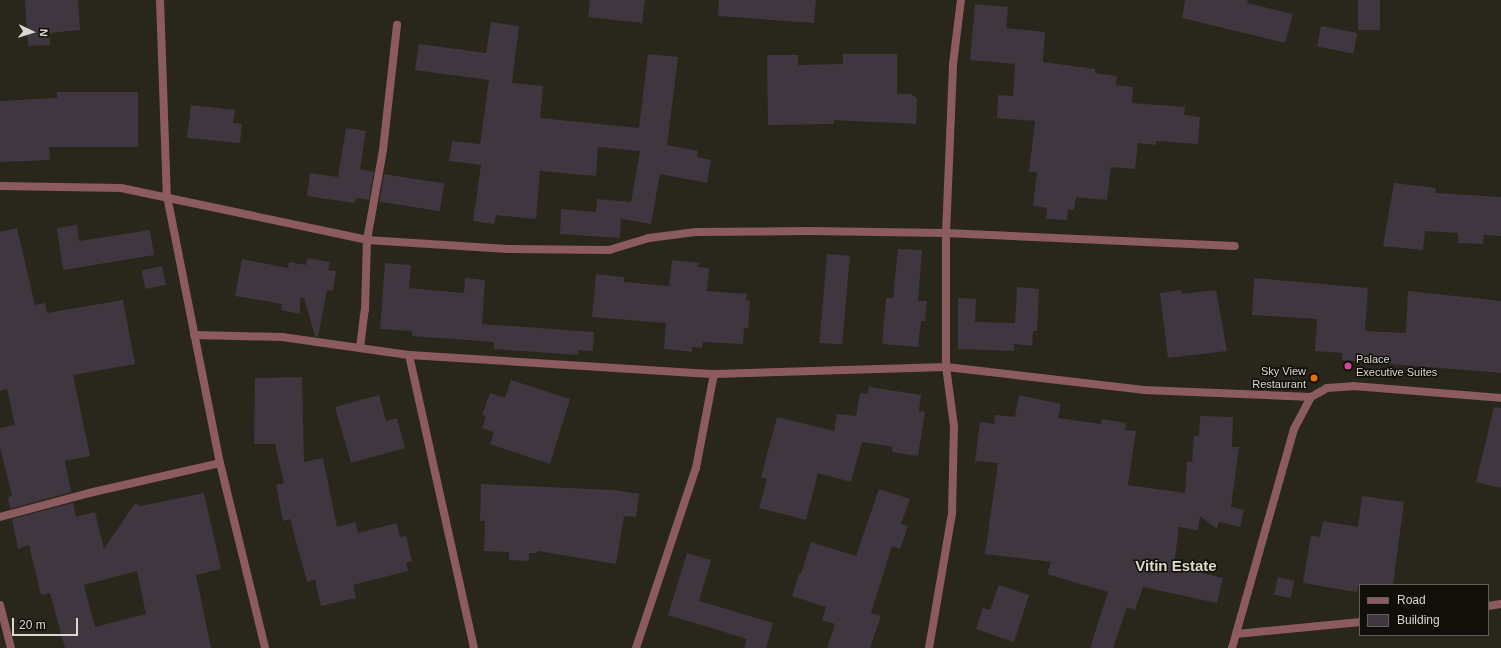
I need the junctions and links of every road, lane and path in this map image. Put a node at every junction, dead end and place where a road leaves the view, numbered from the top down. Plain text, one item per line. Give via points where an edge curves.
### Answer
1 (160, 0) edge
2 (961, 0) edge
3 (397, 25) dead end
4 (0, 186) edge
5 (167, 196) junction
6 (946, 233) junction
7 (367, 240) junction
8 (1235, 246) dead end
9 (194, 335) junction
10 (360, 348) junction
11 (409, 355) junction
12 (946, 367) junction
13 (714, 374) junction
14 (1311, 397) junction
15 (1501, 398) edge
16 (220, 463) junction
17 (0, 517) edge
18 (1501, 604) edge
19 (0, 605) edge
20 (1489, 606) edge
21 (1359, 622) edge
22 (1236, 634) junction
23 (11, 648) edge
24 (265, 648) edge
25 (474, 648) edge
26 (636, 648) edge
27 (929, 648) edge
28 (1232, 648) edge

1 - 5 street
2 - 6 street via 953,64
3 - 7 street via 383,150
4 - 5 street via 121,188
5 - 7 street
5 - 9 street
6 - 7 street via 696,232 649,238 609,250 508,249
6 - 8 street
6 - 12 street
7 - 10 street via 365,310
9 - 10 street via 282,337
9 - 16 street
10 - 11 street
11 - 13 street
11 - 25 street
12 - 13 street
12 - 14 street via 1144,390
12 - 27 street via 954,426 952,513
13 - 26 street via 696,468
14 - 15 street via 1327,388 1353,386
14 - 22 street via 1294,428
16 - 17 street via 89,493
16 - 24 street
18 - 20 street
19 - 23 street
21 - 22 street
22 - 28 street

